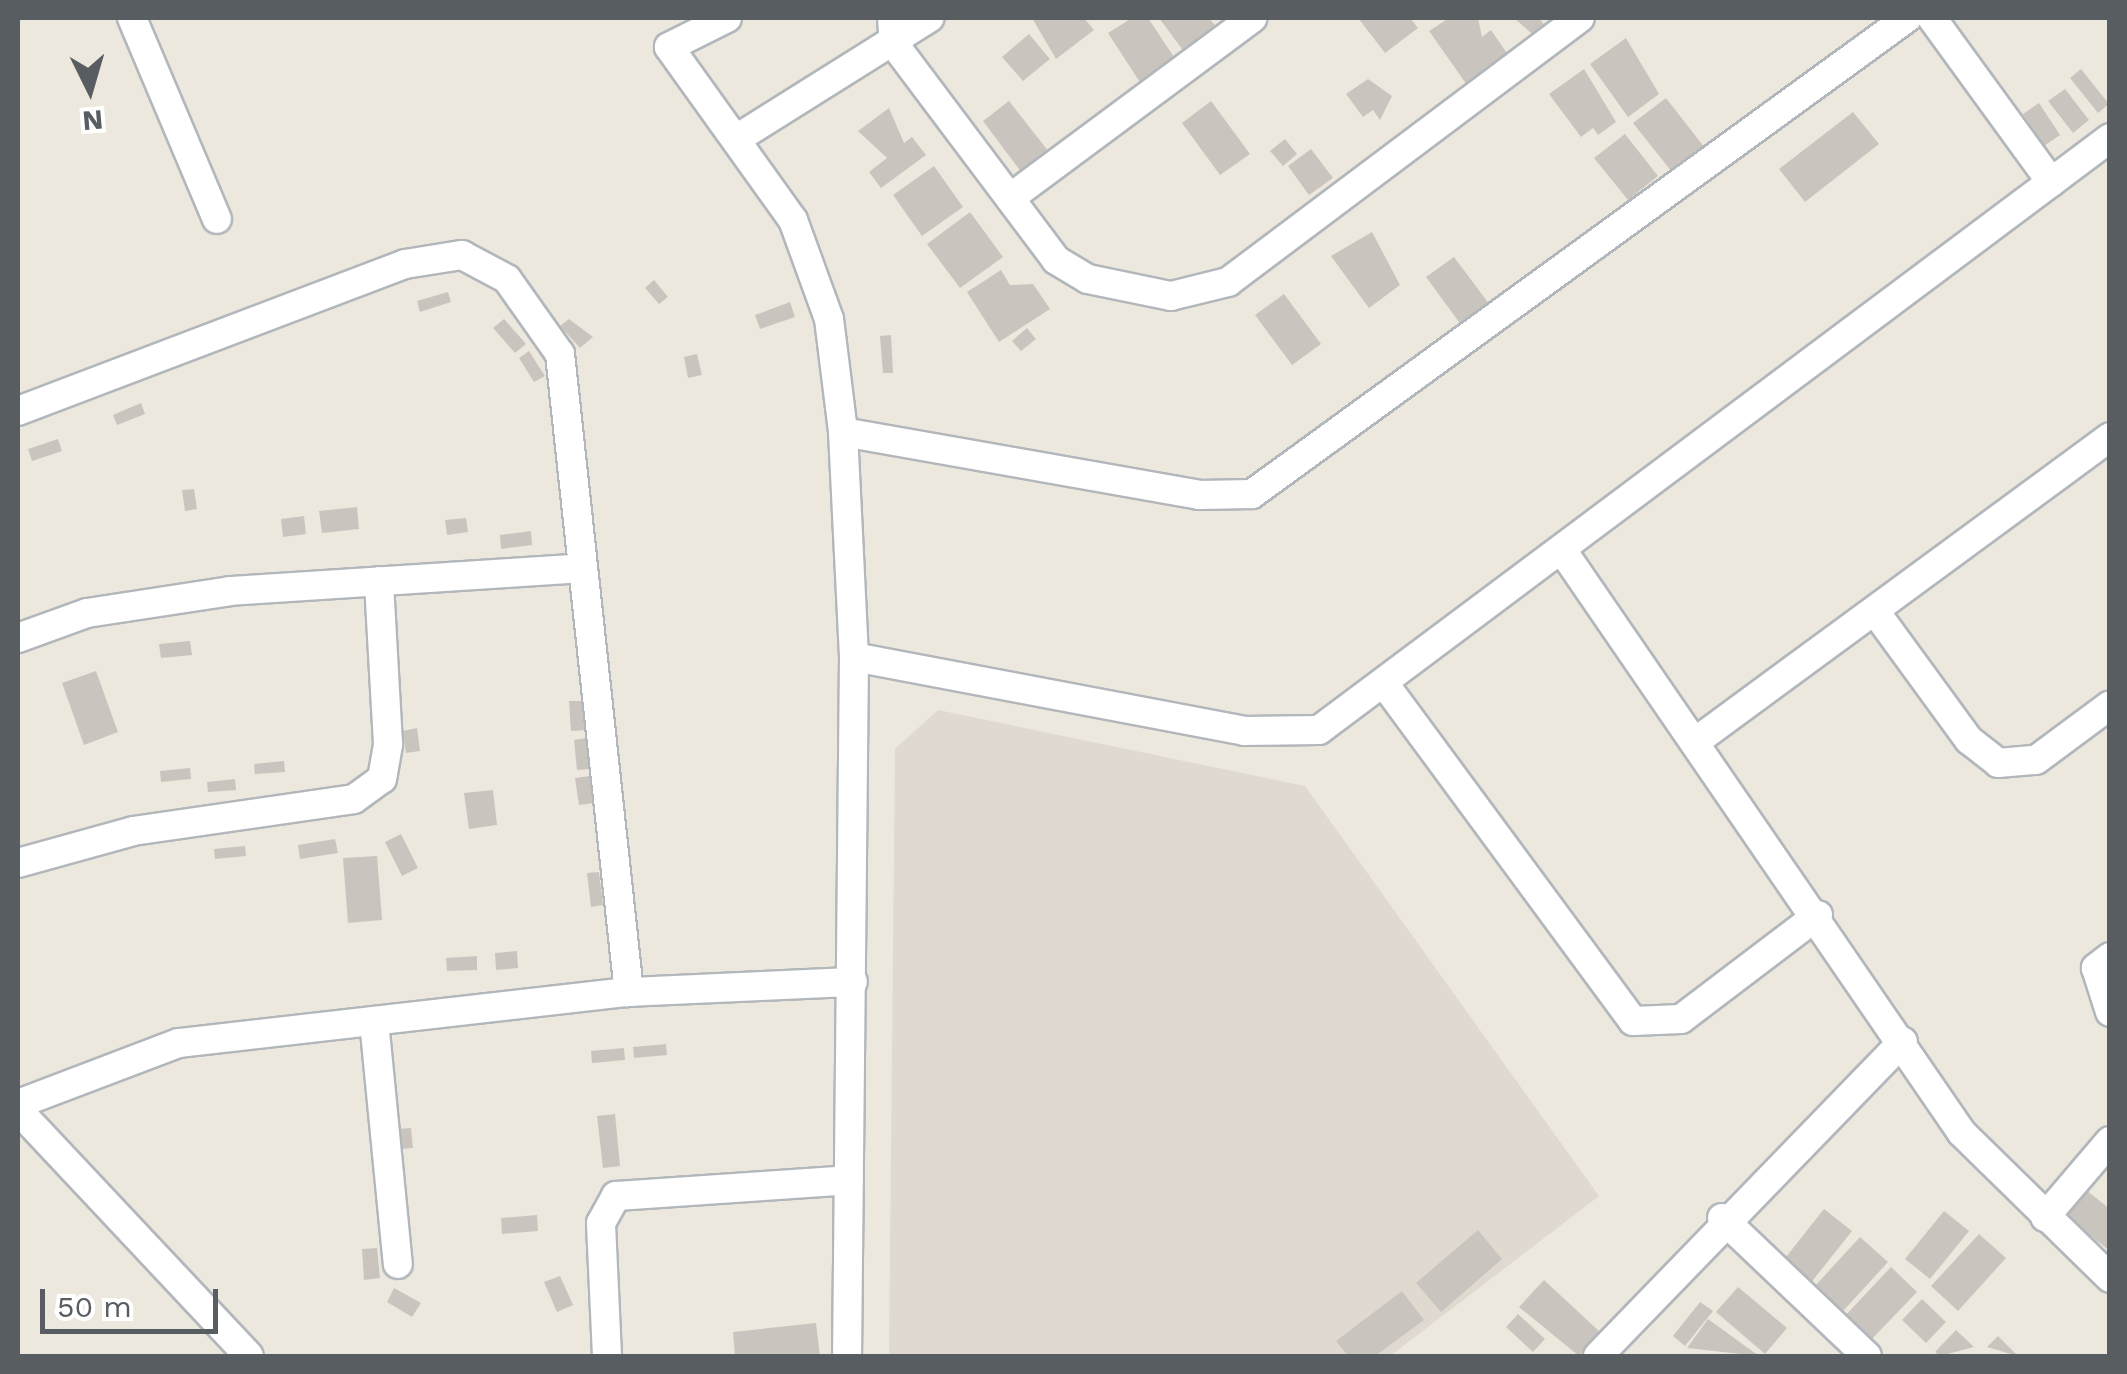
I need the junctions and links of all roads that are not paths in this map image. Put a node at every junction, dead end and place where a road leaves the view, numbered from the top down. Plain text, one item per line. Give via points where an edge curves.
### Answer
1 (132, 18) edge
2 (727, 18) edge
3 (929, 18) edge
4 (1252, 18) edge
5 (1580, 18) edge
6 (1907, 18) edge
7 (1932, 18) edge
8 (893, 31) edge
9 (738, 138) junction
10 (2110, 138) edge
11 (2051, 182) junction
12 (1010, 198) junction
13 (217, 218) dead end
14 (18, 411) edge
15 (843, 432) junction
16 (2110, 437) edge
17 (1562, 550) junction
18 (581, 568) junction
19 (379, 581) junction
20 (1877, 614) junction
21 (18, 638) edge
22 (854, 657) junction
23 (1386, 686) junction
24 (2110, 704) edge
25 (1695, 742) junction
26 (18, 863) edge
27 (1818, 915) junction
28 (2110, 957) edge
29 (852, 982) junction
30 (628, 992) junction
31 (2110, 1012) edge
32 (374, 1021) junction
33 (1903, 1041) junction
34 (18, 1107) edge
35 (2110, 1141) edge
36 (848, 1180) junction
37 (2046, 1216) junction
38 (1722, 1218) junction
39 (398, 1264) dead end
40 (2110, 1278) edge
41 (248, 1356) edge
42 (607, 1356) edge
43 (847, 1356) edge
44 (1598, 1356) edge
45 (1868, 1356) edge

1 - 13 street
2 - 9 street via 669,47
3 - 8 street
4 - 12 street
5 - 12 street via 1206,292 1148,294 1076,274
6 - 15 street via 1252,494 1199,496
7 - 11 street
8 - 9 street
8 - 12 street
9 - 15 street via 817,273
10 - 11 street
11 - 17 street
14 - 18 street via 405,264 462,256 507,279 560,354
15 - 22 street
16 - 20 street
17 - 23 street
17 - 25 street
18 - 19 street
18 - 30 street
19 - 21 street via 112,608
19 - 26 street via 388,744 382,780 354,800 133,831
20 - 24 street via 1969,740 1998,763 2036,760
20 - 25 street
22 - 23 street via 1274,736 1319,730
22 - 29 street
23 - 27 street via 1633,1021 1666,1026 1681,1019
25 - 27 street
27 - 33 street
28 - 31 street via 2096,968
29 - 30 street
29 - 36 street
30 - 32 street
32 - 34 street via 179,1043
32 - 39 street
33 - 37 street via 1968,1141
33 - 38 street
34 - 41 street
35 - 37 street
36 - 42 street via 616,1196 601,1224
36 - 43 street
37 - 40 street
38 - 44 street
38 - 45 street

